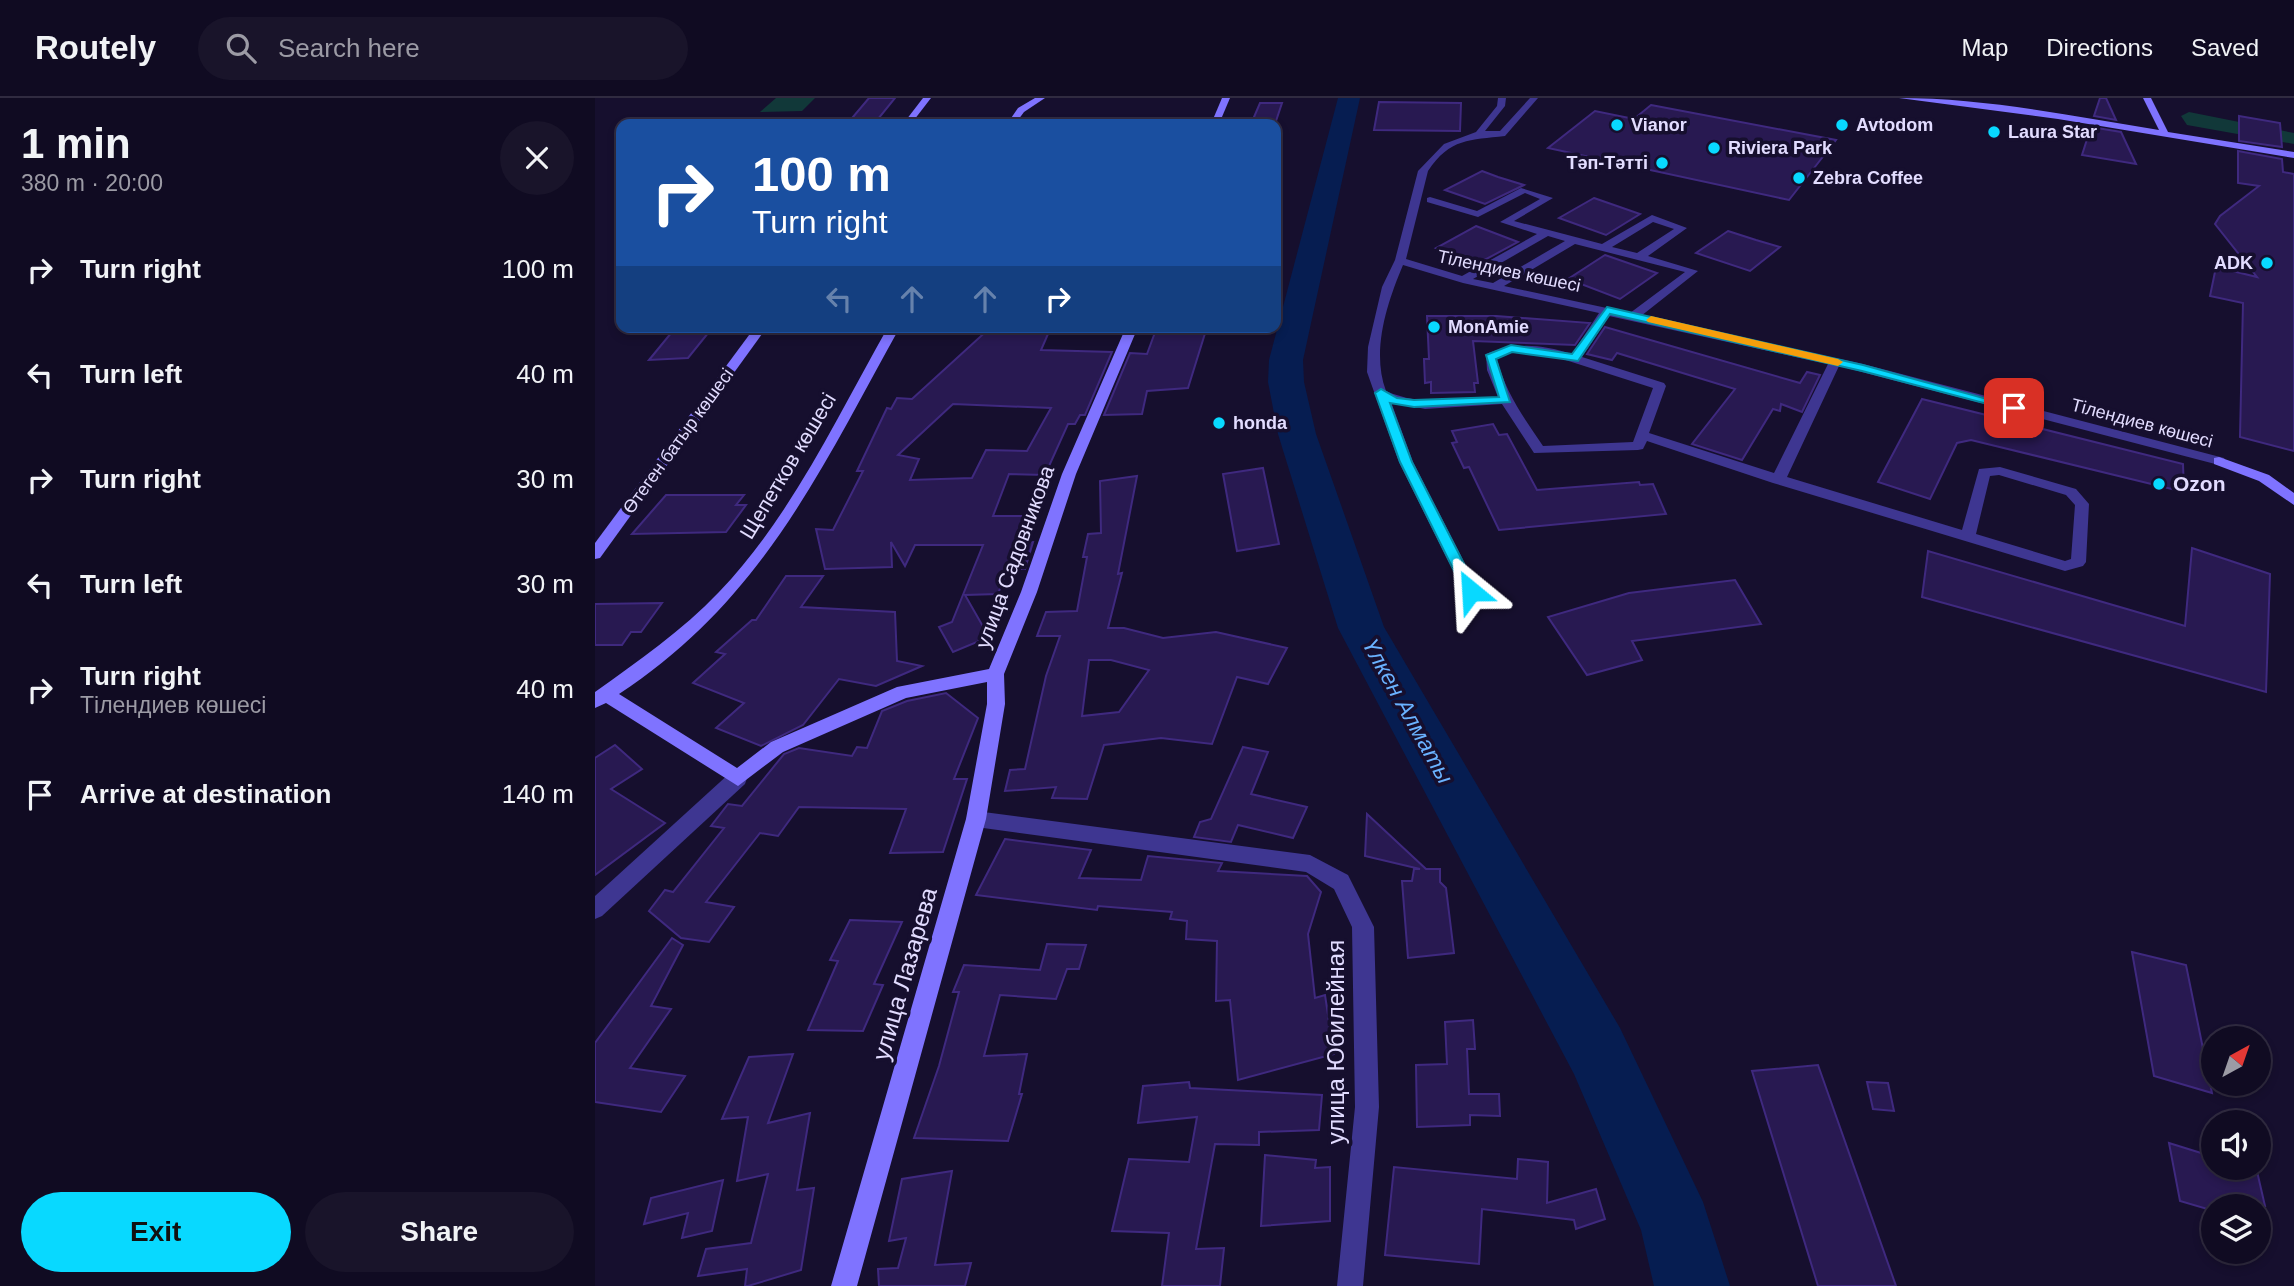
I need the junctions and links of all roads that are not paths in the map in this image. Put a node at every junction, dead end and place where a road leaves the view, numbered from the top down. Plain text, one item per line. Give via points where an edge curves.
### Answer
1 (927, 98) edge
2 (1041, 98) edge
3 (1226, 98) edge
4 (1502, 98) edge
5 (1534, 98) edge
6 (1903, 98) edge
7 (2147, 98) edge
8 (911, 119) edge
9 (1015, 119) edge
10 (1217, 119) edge
11 (1480, 131) junction
12 (2164, 132) junction
13 (2294, 155) edge
14 (1430, 200) dead end
15 (1478, 214) junction
16 (1505, 222) junction
17 (1546, 233) junction
18 (1574, 240) junction
19 (1604, 247) junction
20 (1639, 257) junction
21 (1400, 260) junction
22 (1463, 280) junction
23 (1494, 287) junction
24 (1607, 310) junction
25 (1634, 316) junction
26 (757, 333) edge
27 (891, 333) edge
28 (1129, 333) edge
29 (1574, 359) junction
30 (1835, 362) junction
31 (1381, 393) junction
32 (1506, 400) junction
33 (1641, 435) junction
34 (1778, 480) junction
35 (2294, 500) edge
36 (1968, 537) junction
37 (595, 554) edge
38 (1471, 591) dead end
39 (995, 674) junction
40 (598, 697) edge
41 (738, 778) junction
42 (976, 819) junction
43 (595, 909) edge
44 (844, 1286) edge
45 (1350, 1286) edge

1 - 8 street
2 - 9 street
3 - 10 street
4 - 11 street via 1501,106
5 - 11 street via 1502,134
6 - 12 street
7 - 12 street
11 - 21 street via 1448,144 1431,158 1423,171
12 - 13 street
14 - 15 street
15 - 16 street
15 - 16 street via 1524,190 1548,198
16 - 17 street
17 - 18 street
17 - 22 street
18 - 19 street
18 - 23 street
19 - 20 street
19 - 20 street via 1652,218 1682,228
20 - 25 street via 1693,271
21 - 22 street, Тілендиев көшесі
21 - 31 street via 1388,287 1374,347 1373,372
22 - 23 street, Тілендиев көшесі
23 - 24 street, Тілендиев көшесі
24 - 25 street, Тілендиев көшесі
24 - 29 street
25 - 30 street, Тілендиев көшесі
26 - 37 street, Өтеген батыр көшесі
27 - 40 street, Щепетков көшесі via 759,554 684,634
28 - 39 street, улица Садовникова via 1069,474
29 - 32 street via 1534,350 1498,351 1490,357
29 - 33 street via 1660,386
30 - 34 street
30 - 35 street, Тілендиев көшесі via 2219,461 2264,478
31 - 32 street via 1414,404
31 - 38 street via 1406,462
32 - 33 street via 1539,450 1639,446
33 - 34 street
34 - 36 street
36 - 36 street via 2065,566 2078,562 2082,504 2071,492 2000,471 1984,472
39 - 41 street, улица Садовникова via 903,692 777,747
39 - 42 street, улица Лазарева via 996,704
40 - 41 street
41 - 43 street, улица Садовникова
42 - 44 street, улица Лазарева
42 - 45 street, улица Юбилейная via 1310,864 1341,882 1363,927 1367,1107

